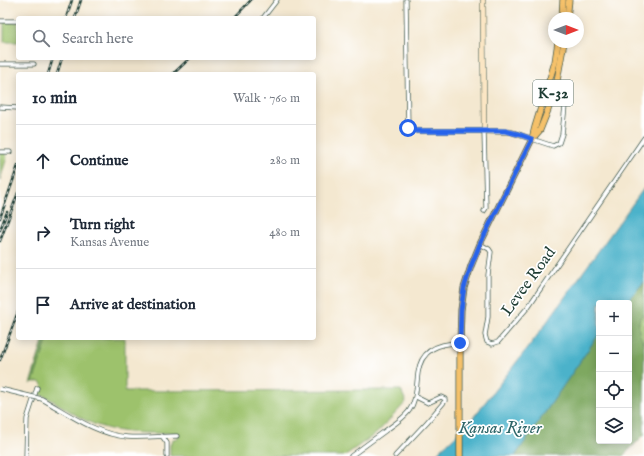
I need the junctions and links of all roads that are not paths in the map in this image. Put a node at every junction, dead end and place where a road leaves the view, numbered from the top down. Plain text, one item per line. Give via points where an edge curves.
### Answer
1 (276, 0) edge
2 (406, 0) edge
3 (483, 0) edge
4 (563, 0) edge
5 (568, 0) edge
6 (562, 12) edge
7 (567, 12) edge
8 (264, 16) edge
9 (0, 21) edge
10 (16, 21) edge
11 (557, 48) edge
12 (563, 48) edge
13 (0, 64) edge
14 (34, 64) dead end
15 (569, 93) dead end
16 (0, 107) edge
17 (16, 108) edge
18 (484, 131) junction
19 (644, 138) edge
20 (532, 139) junction
21 (0, 152) edge
22 (10, 152) dead end
23 (484, 211) dead end
24 (480, 244) junction
25 (460, 343) junction
26 (37, 388) dead end
27 (0, 389) edge
28 (416, 397) junction
29 (162, 436) junction
30 (177, 436) dead end
31 (26, 456) edge
32 (167, 456) edge
33 (351, 456) edge
34 (395, 456) edge
35 (460, 456) edge

1 - 8 street
2 - 18 street via 408,128 416,131
3 - 18 street
4 - 6 main road
5 - 7 main road
9 - 10 street
11 - 20 main road, K-32
12 - 20 main road, K-32 via 548,110 540,130
13 - 14 street
15 - 20 street via 559,143 553,146
16 - 17 street
18 - 20 street via 511,132
18 - 23 street
19 - 24 street, Levee Road via 528,307 495,343 486,342 485,335 491,252
20 - 24 main road, K-32
21 - 22 street
24 - 25 main road, K-32 via 464,288
25 - 28 street via 438,346 426,354 420,364
25 - 35 main road, K-32
26 - 31 street via 27,419
27 - 29 street, bridge via 42,399 79,421 112,435
28 - 33 street via 401,419
28 - 34 street via 428,404 441,397 445,401
29 - 30 street
29 - 32 street via 167,443

